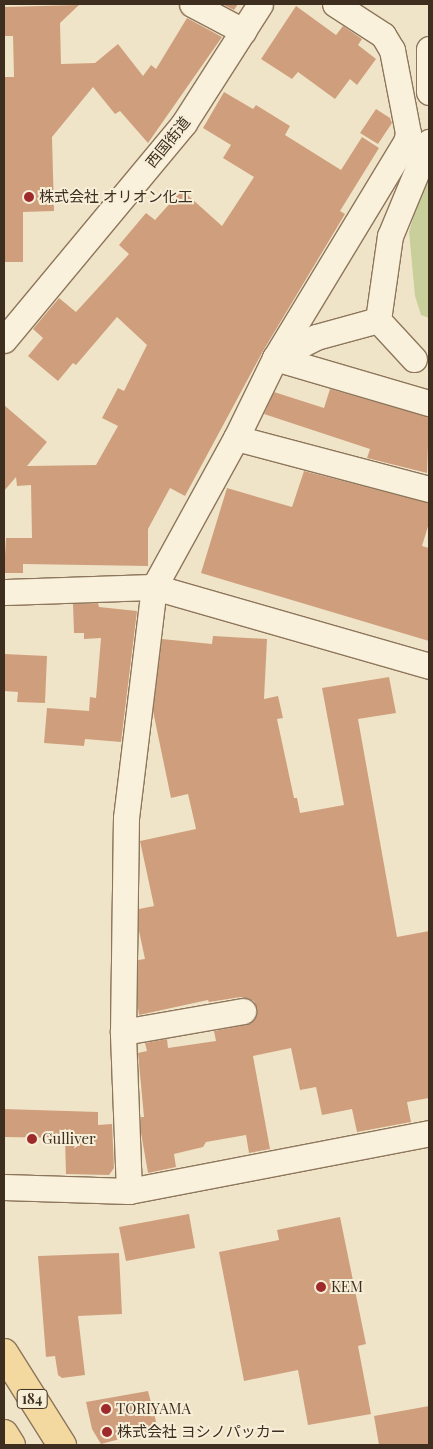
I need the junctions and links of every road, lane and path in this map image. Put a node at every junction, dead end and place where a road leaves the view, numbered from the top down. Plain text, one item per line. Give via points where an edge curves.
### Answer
1 (192, 4) edge
2 (260, 4) edge
3 (335, 4) edge
4 (243, 31) junction
5 (429, 49) edge
6 (392, 50) junction
7 (429, 88) edge
8 (429, 142) edge
9 (378, 320) junction
10 (4, 340) edge
11 (275, 358) junction
12 (414, 359) dead end
13 (429, 403) edge
14 (236, 438) junction
15 (429, 489) edge
16 (154, 587) junction
17 (4, 592) edge
18 (429, 666) edge
19 (244, 1011) dead end
20 (123, 1032) junction
21 (429, 1133) edge
22 (4, 1187) edge
23 (129, 1191) junction
24 (6, 1360) edge
25 (4, 1434) edge
26 (11, 1445) edge
27 (62, 1445) edge

1 - 4 street
2 - 4 street, 西国街道
3 - 6 street via 383,35
4 - 10 street, 西国街道 via 184,123
5 - 6 street
5 - 7 street
6 - 11 street via 407,123 406,142
8 - 9 street via 390,236
9 - 11 street via 316,337
9 - 12 street
11 - 13 street
11 - 14 street
14 - 15 street
14 - 16 street
16 - 17 street
16 - 18 street
16 - 20 street via 126,818
19 - 20 street
20 - 23 street
21 - 23 street
22 - 23 street
24 - 27 main road, 184
25 - 26 main road

